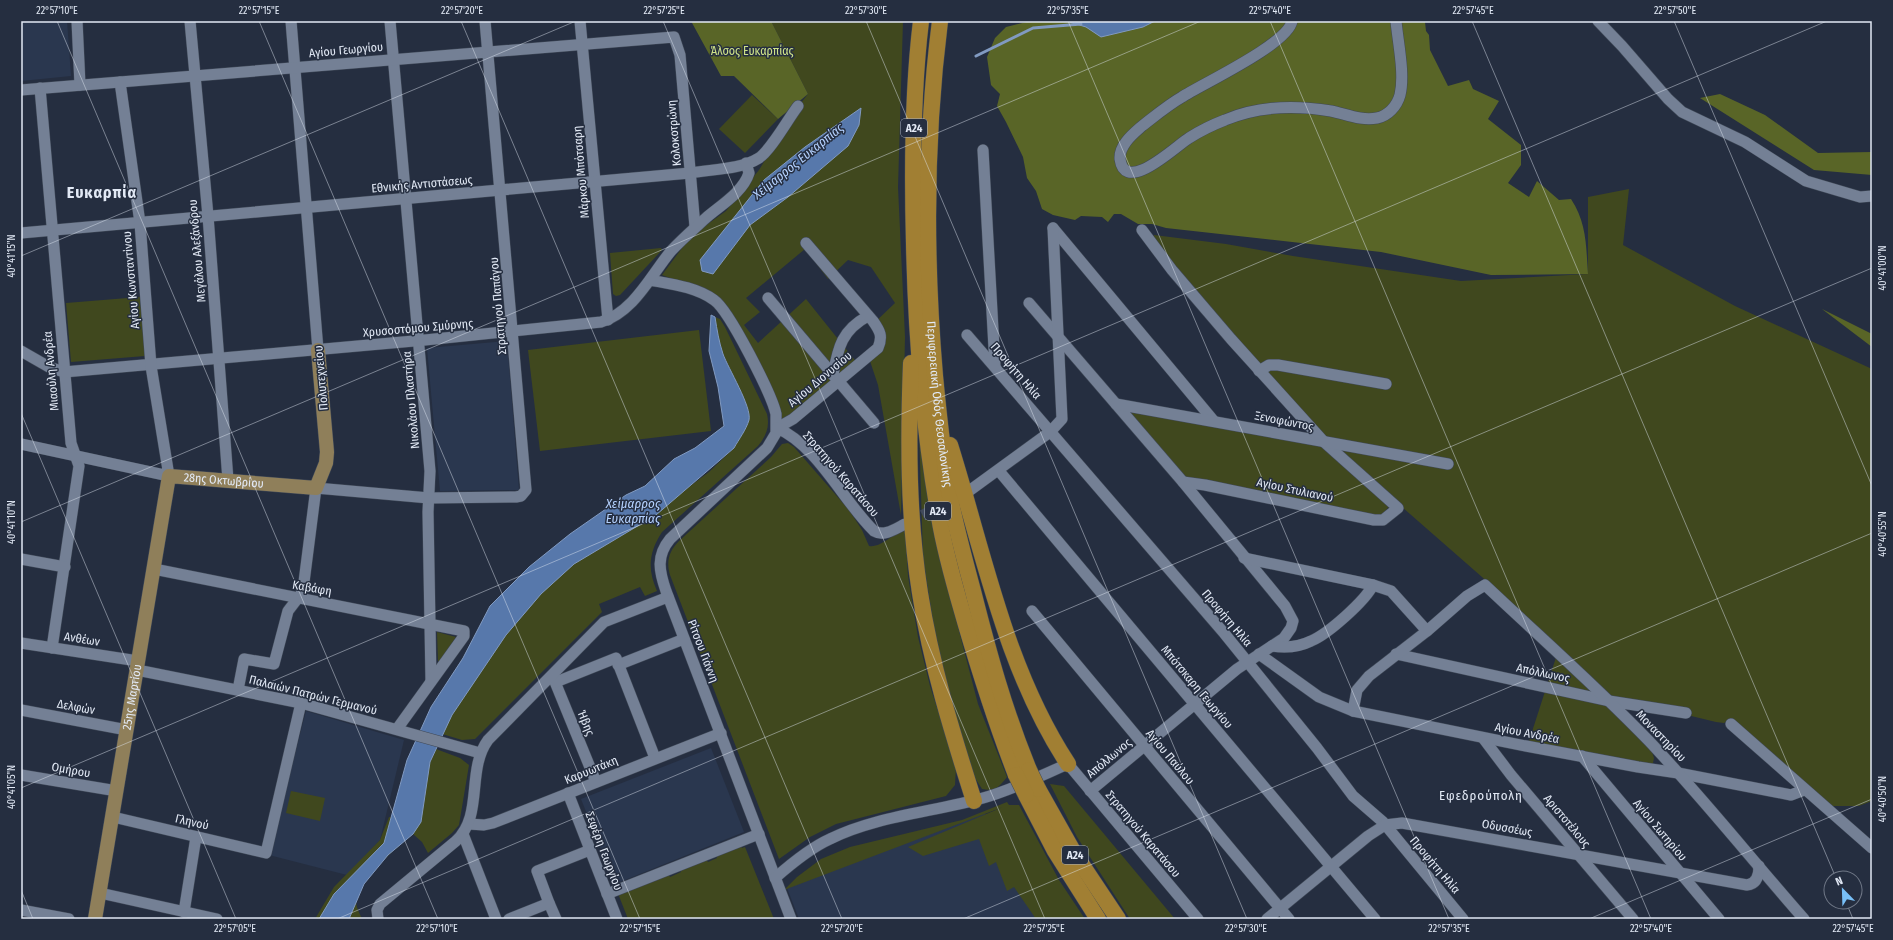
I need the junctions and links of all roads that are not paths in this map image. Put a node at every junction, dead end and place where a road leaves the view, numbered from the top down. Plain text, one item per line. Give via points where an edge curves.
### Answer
1 (78, 21) edge
2 (190, 21) edge
3 (291, 21) edge
4 (390, 21) edge
5 (485, 21) edge
6 (580, 21) edge
7 (921, 21) edge
8 (940, 21) edge
9 (1292, 21) edge
10 (1396, 21) edge
11 (1598, 21) edge
12 (674, 37) joint
13 (582, 44) junction
14 (488, 52) junction
15 (393, 60) junction
16 (295, 67) junction
17 (195, 76) junction
18 (120, 82) junction
19 (80, 85) junction
20 (40, 88) junction
21 (21, 90) edge
22 (798, 106) dead end
23 (983, 150) dead end
24 (746, 163) junction
25 (690, 172) junction
26 (595, 181) junction
27 (500, 190) junction
28 (1872, 196) edge
29 (405, 198) junction
30 (306, 207) junction
31 (208, 216) junction
32 (140, 222) junction
33 (695, 227) junction
34 (52, 230) junction
35 (1142, 230) dead end
36 (21, 233) edge
37 (913, 236) junction
38 (806, 243) dead end
39 (650, 280) junction
40 (768, 298) dead end
41 (1029, 304) dead end
42 (868, 316) junction
43 (608, 320) junction
44 (513, 332) junction
45 (967, 335) dead end
46 (1059, 337) junction
47 (418, 341) junction
48 (21, 350) edge
49 (318, 350) junction
50 (219, 359) junction
51 (151, 366) junction
52 (995, 366) junction
53 (1259, 371) junction
54 (64, 372) junction
55 (835, 378) junction
56 (1386, 384) dead end
57 (1116, 404) junction
58 (938, 407) junction
59 (1213, 420) junction
60 (874, 423) dead end
61 (777, 428) junction
62 (1050, 432) junction
63 (1324, 442) junction
64 (21, 444) edge
65 (75, 456) junction
66 (1448, 464) dead end
67 (999, 471) junction
68 (169, 476) junction
69 (228, 480) junction
70 (1183, 482) junction
71 (316, 488) junction
72 (969, 491) dead end
73 (429, 498) junction
74 (904, 524) tunnel mouth
75 (21, 558) edge
76 (1244, 558) junction
77 (65, 567) junction
78 (154, 569) junction
79 (1373, 585) junction
80 (668, 597) junction
81 (296, 598) junction
82 (1032, 611) dead end
83 (431, 623) junction
84 (1427, 631) junction
85 (684, 639) junction
86 (21, 643) edge
87 (1272, 646) junction
88 (52, 648) junction
89 (1259, 654) junction
90 (1396, 654) junction
91 (1247, 662) junction
92 (618, 665) junction
93 (138, 666) junction
94 (554, 678) junction
95 (431, 681) junction
96 (238, 690) junction
97 (1609, 701) junction
98 (301, 702) junction
99 (1194, 704) junction
100 (21, 710) edge
101 (1353, 711) junction
102 (1686, 713) dead end
103 (1731, 724) dead end
104 (397, 729) junction
105 (127, 730) junction
106 (721, 733) junction
107 (1483, 738) junction
108 (1144, 746) junction
109 (480, 753) junction
110 (1582, 756) junction
111 (655, 758) junction
112 (1068, 764) junction
113 (1023, 772) junction
114 (1678, 772) junction
115 (21, 775) edge
116 (596, 782) junction
117 (1804, 790) junction
118 (117, 791) junction
119 (1090, 791) junction
120 (1032, 792) junction
121 (568, 793) junction
122 (974, 801) junction
123 (113, 817) junction
124 (469, 824) junction
125 (1385, 825) junction
126 (463, 834) junction
127 (759, 834) junction
128 (196, 837) junction
129 (1872, 848) edge
130 (590, 850) junction
131 (1577, 854) junction
132 (1330, 866) junction
133 (1759, 866) junction
134 (1678, 872) junction
135 (775, 878) junction
136 (100, 893) junction
137 (607, 894) junction
138 (549, 903) junction
139 (1280, 908) junction
140 (21, 910) edge
141 (184, 912) junction
142 (378, 914) edge
143 (69, 919) edge
144 (95, 919) edge
145 (217, 919) edge
146 (496, 919) edge
147 (509, 919) edge
148 (556, 919) edge
149 (617, 919) edge
150 (791, 919) edge
151 (1098, 919) edge
152 (1118, 919) edge
153 (1198, 919) edge
154 (1267, 919) edge
155 (1289, 919) edge
156 (1375, 919) edge
157 (1463, 919) edge
158 (1633, 919) edge
159 (1719, 919) edge
160 (1804, 919) edge

1 - 19 street
2 - 17 street, Μεγάλου Αλεξάνδρου
3 - 16 street, Πολυτεχνείου
4 - 15 street, Νικολάου Πλαστήρα
5 - 14 street, Στρατηγού Παπάγου
6 - 13 street, Μάρκου Μπότσαρη
7 - 37 highway, Περιφερειακή Οδός Θεσσαλονίκης / Α24 via 916,78
8 - 58 highway, Περιφερειακή Οδός Θεσσαλονίκης / Α24 via 932,95 928,185 930,316
9 - 10 street via 1288,31 1281,38 1180,98 1137,130 1122,150 1121,161 1126,169 1133,172 1146,169 1196,133 1225,119 1249,112 1294,107 1362,118 1378,118 1384,115 1395,105 1401,89
11 - 28 street via 1682,112 1745,142 1806,181 1860,197
12 - 13 street, Αγίου Γεωργίου
12 - 25 street, Κολοκοτρώνη via 680,55
13 - 14 street, Αγίου Γεωργίου
13 - 26 street, Μάρκου Μπότσαρη
14 - 15 street, Αγίου Γεωργίου
14 - 27 street, Στρατηγού Παπάγου
15 - 16 street, Αγίου Γεωργίου
15 - 29 street, Νικολάου Πλαστήρα
16 - 17 street, Αγίου Γεωργίου
16 - 30 street, Πολυτεχνείου
17 - 18 street, Αγίου Γεωργίου
17 - 31 street, Μεγάλου Αλεξάνδρου
18 - 19 street, Αγίου Γεωργίου
18 - 32 street, Αγίου Κωνσταντίνου
19 - 20 street, Αγίου Γεωργίου
20 - 21 street, Αγίου Γεωργίου
20 - 34 street, Μιαούλη Ανδρέα
22 - 24 street, Εθνικής Αντιστάσεως via 764,154
23 - 52 street
24 - 25 street, Εθνικής Αντιστάσεως
24 - 33 street, Χρυσοστόμου Σμύρνης via 749,173 742,186
25 - 26 street, Εθνικής Αντιστάσεως
25 - 33 street, Κολοκοτρώνη
26 - 27 street, Εθνικής Αντιστάσεως
26 - 43 street, Μάρκου Μπότσαρη
27 - 29 street, Εθνικής Αντιστάσεως
27 - 44 street, Στρατηγού Παπάγου
29 - 30 street, Εθνικής Αντιστάσεως
29 - 47 street, Νικολάου Πλαστήρα
30 - 31 street, Εθνικής Αντιστάσεως
30 - 49 street, Πολυτεχνείου
31 - 32 street, Εθνικής Αντιστάσεως
31 - 50 street, Μεγάλου Αλεξάνδρου
32 - 34 street, Εθνικής Αντιστάσεως
32 - 51 street, Αγίου Κωνσταντίνου
33 - 39 street, Χρυσοστόμου Σμύρνης
34 - 36 street, Εθνικής Αντιστάσεως
34 - 54 street, Μιαούλη Ανδρέα
35 - 53 street via 1172,270
37 - 113 highway, Περιφερειακή Οδός Θεσσαλονίκης / Α24 via 920,374 939,518 978,669
37 - 122 highway via 910,258 909,435 911,513 916,564 935,667
38 - 42 street
39 - 43 street, Χρυσοστόμου Σμύρνης via 628,305
39 - 61 street via 702,293 720,305 734,326 775,408
40 - 55 street
41 - 46 street
42 - 55 street via 852,326 844,337 837,353
42 - 55 street, Αγίου Διονυσίου via 881,334 878,348
43 - 44 street, Χρυσοστόμου Σμύρνης
44 - 47 street, Χρυσοστόμου Σμύρνης
44 - 73 street, Στρατηγού Παπάγου via 525,492 516,497
45 - 52 street, Προφήτη Ηλία
46 - 57 street
46 - 59 street via 1053,228
46 - 62 street via 1063,413 1060,422
47 - 49 street, Χρυσοστόμου Σμύρνης
47 - 73 street, Νικολάου Πλαστήρα via 430,471
48 - 54 street, Χρυσοστόμου Σμύρνης via 52,369
49 - 50 street, Χρυσοστόμου Σμύρνης
49 - 71 main road, Πολυτεχνείου via 327,452 326,463
50 - 51 street, Χρυσοστόμου Σμύρνης
50 - 69 street, Μεγάλου Αλεξάνδρου
51 - 54 street, Χρυσοστόμου Σμύρνης
51 - 68 street, Αγίου Κωνσταντίνου
52 - 62 street, Προφήτη Ηλία
53 - 56 street via 1269,365 1278,365
53 - 63 street
54 - 65 street, Μιαούλη Ανδρέα via 71,443
55 - 60 street
55 - 61 street, Αγίου Διονυσίου via 793,419
57 - 59 street, Ξενοφώντος
57 - 70 street
58 - 112 highway via 1010,645 1039,712
58 - 113 highway, Περιφερειακή Οδός Θεσσαλονίκης / Α24 via 951,502 982,630
59 - 63 street, Ξενοφώντος
61 - 74 street, Στρατηγού Καρατάσου via 803,446 874,531 886,533
61 - 80 street, Ρίτσου Γιάννη via 763,453 686,523 665,546 659,570
62 - 67 street
62 - 91 street, Προφήτη Ηλία
63 - 66 street, Ξενοφώντος
63 - 70 street, Αγίου Στυλιανού via 1398,508 1383,520 1374,520
64 - 65 street, 28ης Οκτωβρίου
65 - 68 street, 28ης Οκτωβρίου
65 - 77 street, Μιαούλη Ανδρέα via 79,469
67 - 72 street
67 - 99 street, Μπότσκαρη Γεωργίου
68 - 69 main road, 28ης Οκτωβρίου
68 - 78 main road, 25ης Μαρτίου
69 - 71 main road, 28ης Οκτωβρίου
70 - 76 street
71 - 73 street, 28ης Οκτωβρίου
71 - 81 street, Πολυτεχνείου via 304,582 302,591
73 - 83 street, Νικολάου Πλαστήρα
75 - 77 street
76 - 79 street
76 - 87 street, Απόλλωνος via 1287,608 1292,618 1293,624 1286,636
77 - 88 street, Μιαούλη Ανδρέα
78 - 81 street, Καβάφη
78 - 93 main road, 25ης Μαρτίου
79 - 84 street via 1391,591
79 - 87 street via 1364,599 1319,637 1290,647
80 - 85 street, Ρίτσου Γιάννη
80 - 94 street via 604,622
81 - 83 street, Καβάφη
81 - 96 street, Πολυτεχνείου via 288,611 274,664 244,659
82 - 108 street, Αγίου Παύλου
83 - 95 street, Νικολάου Πλαστήρα
83 - 95 street, Καβάφη via 465,632
84 - 90 street
84 - 97 street, Μοναστηρίου via 1467,596 1485,586
85 - 92 street
85 - 106 street, Ρίτσου Γιάννη
86 - 88 street, Ανθέων
87 - 89 street, Απόλλωνος
88 - 93 street, Ανθέων
89 - 91 street, Απόλλωνος
89 - 101 street, Αγίου Ανδρέα via 1319,697
90 - 97 street, Απόλλωνος
90 - 101 street via 1361,684
91 - 99 street, Απόλλωνος
91 - 125 street, Προφήτη Ηλία via 1353,796
92 - 94 street via 616,658
92 - 111 street
93 - 96 street, Παλαιών Πατρών Γερμανού
93 - 105 main road, 25ης Μαρτίου
94 - 109 street via 491,736
94 - 116 street, Ήβης
95 - 104 street
96 - 98 street, Παλαιών Πατρών Γερμανού
97 - 102 street, Απόλλωνος
97 - 114 street, Μοναστηρίου
98 - 104 street, Παλαιών Πατρών Γερμανού
98 - 128 street, Γληνού via 266,853
99 - 108 street, Απόλλωνος
99 - 132 street, Μπότσκαρη Γεωργίου
100 - 105 street, Δελφών
101 - 107 street, Αγίου Ανδρέα
103 - 117 street
104 - 109 street, Παλαιών Πατρών Γερμανού
105 - 118 main road, 25ης Μαρτίου
106 - 111 street, Καρυωτάκη
106 - 127 street, Ρίτσου Γιάννη
107 - 110 street, Αγίου Ανδρέα
107 - 131 street, Αριστοτέλους
108 - 119 street, Απόλλωνος
108 - 139 street, Αγίου Παύλου
109 - 124 street
110 - 114 street, Αγίου Ανδρέα via 1638,768
110 - 134 street, Αγίου Σωτηρίου
111 - 116 street, Καρυωτάκη
112 - 119 street, Στρατηγού Καρατάσου
112 - 122 street
113 - 120 highway, Περιφερειακή Οδός Θεσσαλονίκης / Α24, bridge
114 - 117 street, Αγίου Ανδρέα via 1791,795
114 - 133 street, Μοναστηρίου
115 - 118 street, Ομήρου
116 - 121 street, Καρυωτάκη
117 - 129 street
118 - 123 main road, 25ης Μαρτίου
119 - 153 street, Στρατηγού Καρατάσου
120 - 151 highway, Περιφερειακή Οδός Θεσσαλονίκης / Α24 via 1055,851
120 - 152 highway, Περιφερειακή Οδός Θεσσαλονίκης / Α24 via 1051,814
121 - 124 street, Καρυωτάκη via 488,824
121 - 130 street, Σεφέρη Γεωργίου
122 - 135 street via 872,824 841,834 807,852
123 - 128 street, Γληνού
123 - 136 main road, 25ης Μαρτίου
124 - 126 street
125 - 131 street, Οδυσσέως via 1418,825
125 - 132 street, Οδυσσέως
125 - 157 street, Προφήτη Ηλία
126 - 142 street via 381,903
126 - 146 street
127 - 135 street, Ρίτσου Γιάννη
127 - 137 street
128 - 141 street
130 - 137 street, Σεφέρη Γεωργίου
130 - 138 street via 537,870
131 - 134 street, Οδυσσέως
131 - 158 street, Αριστοτέλους
132 - 139 street, Οδυσσέως
132 - 156 street, Μπότσκαρη Γεωργίου
133 - 134 street, Οδυσσέως via 1757,878 1750,885
133 - 160 street, Μοναστηρίου
134 - 159 street, Αγίου Σωτηρίου
135 - 150 street, Ρίτσου Γιάννη
136 - 141 street
136 - 144 main road, 25ης Μαρτίου
137 - 149 street, Σεφέρη Γεωργίου
138 - 147 street
138 - 148 street
139 - 154 street, Οδυσσέως
139 - 155 street, Αγίου Παύλου
140 - 143 street
141 - 145 street

